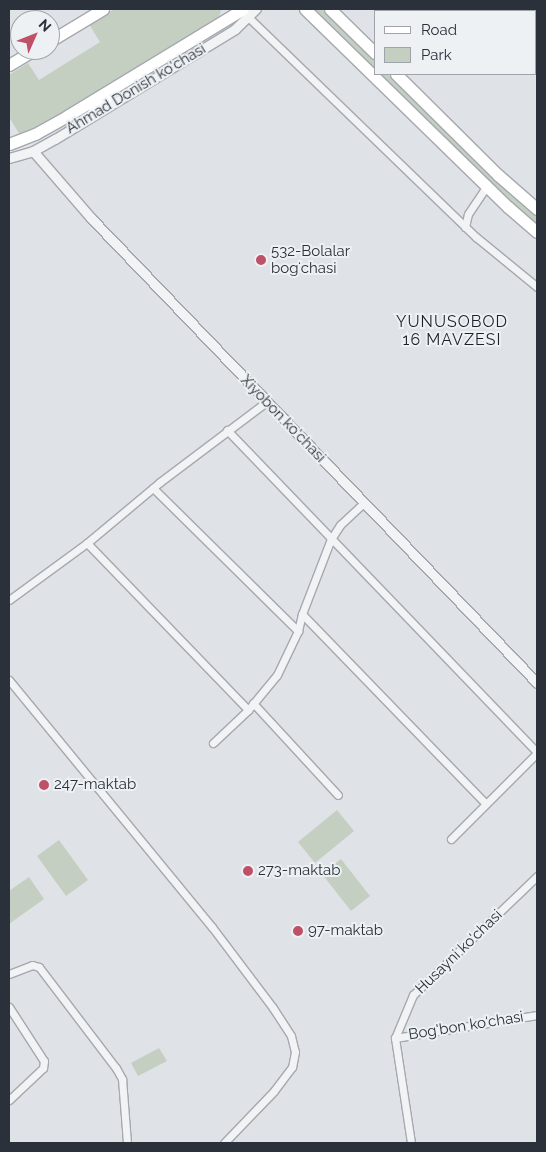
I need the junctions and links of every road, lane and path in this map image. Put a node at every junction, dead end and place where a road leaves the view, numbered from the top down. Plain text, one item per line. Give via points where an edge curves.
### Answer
1 (103, 9) edge
2 (256, 9) edge
3 (305, 9) edge
4 (330, 9) edge
5 (241, 13) edge
6 (60, 35) edge
7 (374, 52) edge
8 (397, 75) edge
9 (115, 87) junction
10 (91, 115) junction
11 (9, 144) edge
12 (33, 151) junction
13 (9, 158) edge
14 (487, 186) junction
15 (537, 210) edge
16 (465, 227) junction
17 (537, 232) edge
18 (537, 287) edge
19 (266, 402) junction
20 (226, 430) junction
21 (154, 488) junction
22 (364, 503) junction
23 (331, 539) junction
24 (87, 543) junction
25 (9, 600) edge
26 (302, 614) junction
27 (298, 631) junction
28 (9, 680) edge
29 (537, 683) edge
30 (12, 690) edge
31 (253, 703) junction
32 (248, 710) junction
33 (213, 743) dead end
34 (537, 752) edge
35 (338, 795) dead end
36 (486, 804) junction
37 (450, 839) dead end
38 (537, 876) edge
39 (9, 974) edge
40 (9, 1007) edge
41 (537, 1015) edge
42 (395, 1038) junction
43 (9, 1100) edge
44 (127, 1143) edge
45 (224, 1143) edge
46 (411, 1143) edge

1 - 6 main road
2 - 5 street, Ahmad Donish ko'chasi
3 - 14 main road
4 - 7 main road
5 - 9 main road, Ahmad Donish ko'chasi
5 - 10 street, Ahmad Donish ko'chasi via 235,29
5 - 16 street
8 - 15 main road
9 - 10 main road
9 - 11 main road, Ahmad Donish ko'chasi via 36,134
10 - 12 street, Ahmad Donish ko'chasi
12 - 13 street, Ahmad Donish ko'chasi
12 - 19 street, Xiyobon ko'chasi via 91,218
14 - 16 street via 468,214
14 - 17 main road
16 - 18 street
19 - 20 street
19 - 22 street, Xiyobon ko'chasi
20 - 21 street
20 - 23 street
21 - 24 street
21 - 27 street
22 - 23 street via 340,525
22 - 29 street, Xiyobon ko'chasi
23 - 26 street
23 - 34 street
24 - 25 street
24 - 32 street
26 - 27 street
26 - 36 street
27 - 31 street via 277,675
28 - 30 street
30 - 45 street via 212,927 291,1036 295,1052 292,1066 274,1091
31 - 32 street
31 - 35 street
32 - 33 street
34 - 36 street
36 - 37 street
38 - 42 street, Husayni ko'chasi via 413,995
39 - 44 street via 32,965 39,967 116,1068 122,1079
40 - 43 street via 44,1061 43,1068
41 - 42 street, Bog'bon ko'chasi
42 - 46 street

